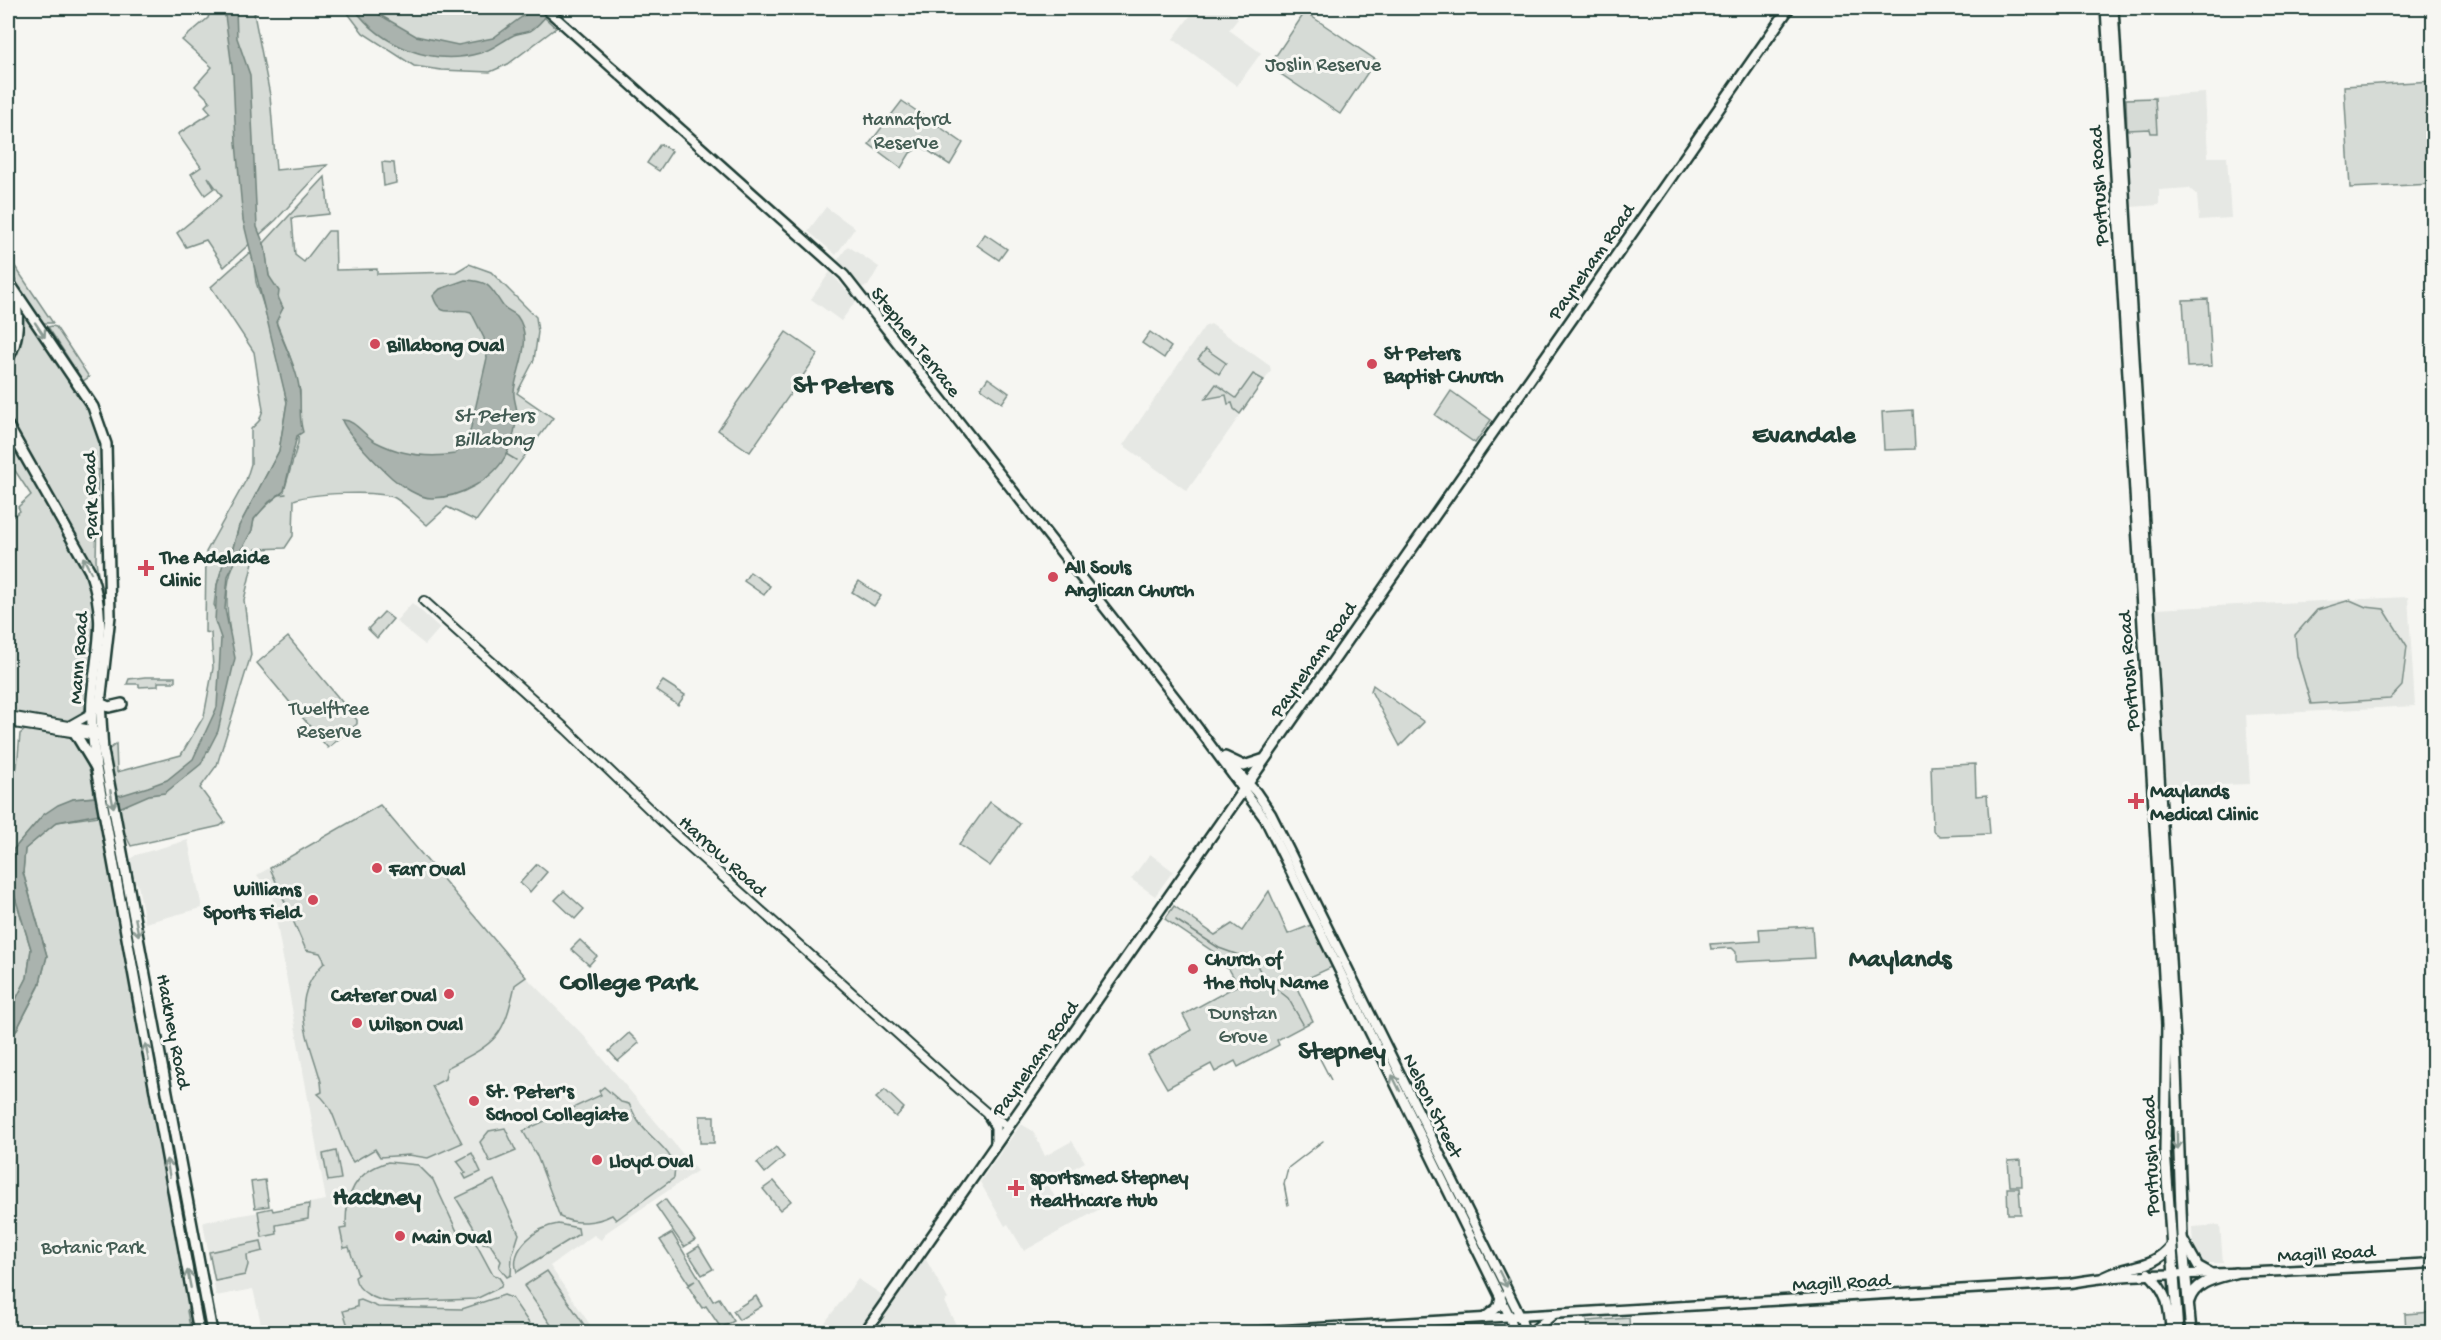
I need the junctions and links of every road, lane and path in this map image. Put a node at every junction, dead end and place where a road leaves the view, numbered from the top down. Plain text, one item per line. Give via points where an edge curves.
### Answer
1 (545, 8) edge
2 (1789, 8) edge
3 (2106, 8) edge
4 (2113, 8) edge
5 (8, 282) edge
6 (8, 359) edge
7 (2126, 363) junction
8 (2136, 378) junction
9 (2128, 394) junction
10 (8, 426) edge
11 (424, 602) dead end
12 (100, 704) junction
13 (122, 704) dead end
14 (92, 713) junction
15 (8, 716) edge
16 (18, 721) junction
17 (8, 722) edge
18 (72, 730) junction
19 (95, 734) junction
20 (1210, 744) junction
21 (1225, 757) junction
22 (1264, 759) junction
23 (101, 767) junction
24 (1246, 787) junction
25 (113, 832) junction
26 (123, 856) junction
27 (117, 878) junction
28 (141, 950) junction
29 (129, 953) junction
30 (2166, 1025) junction
31 (2175, 1042) junction
32 (2164, 1087) junction
33 (988, 1114) junction
34 (172, 1115) junction
35 (1008, 1126) junction
36 (1426, 1133) junction
37 (163, 1138) junction
38 (995, 1146) junction
39 (2183, 1239) junction
40 (2171, 1246) junction
41 (2433, 1263) edge
42 (2173, 1273) junction
43 (2186, 1273) junction
44 (2235, 1273) junction
45 (2148, 1274) junction
46 (2212, 1274) junction
47 (2105, 1277) junction
48 (204, 1290) junction
49 (1501, 1295) junction
50 (2189, 1300) junction
51 (1554, 1314) junction
52 (1520, 1316) junction
53 (1510, 1317) junction
54 (1484, 1318) junction
55 (199, 1332) edge
56 (205, 1332) edge
57 (212, 1332) edge
58 (866, 1332) edge
59 (1250, 1332) edge
60 (1514, 1332) edge
61 (1526, 1332) edge
62 (1531, 1332) edge
63 (2171, 1332) edge
64 (2178, 1332) edge
65 (2191, 1332) edge

1 - 20 main road, Stephen Terrace via 844,275
2 - 22 main road, Payneham Road
3 - 7 main road, Portrush Road
4 - 8 main road, Portrush Road
5 - 6 main road via 16,299 18,328
5 -> 12 main road, Park Road via 93,407 106,444 110,616
7 - 8 main road
7 - 9 main road, Portrush Road
8 - 9 main road
8 - 31 main road, Portrush Road
9 - 30 main road, Portrush Road
14 -> 10 main road, Mann Road via 100,649 98,594 90,571
11 - 33 street, Harrow Road
12 - 13 main road
12 - 19 main road, Park Road
14 - 18 street
14 - 19 main road, Mann Road
15 - 16 street
16 - 17 street
16 - 18 street
18 - 19 street
18 - 23 main road
19 - 23 main road, Hackney Road
20 - 21 main road, Stephen Terrace
20 - 24 main road, Stephen Terrace
21 - 22 main road via 1244,766
21 - 24 main road, Stephen Terrace
22 - 24 main road, Payneham Road
23 - 25 main road, Hackney Road
24 - 35 main road, Payneham Road
24 - 36 main road, Nelson Street via 1271,814
25 - 26 main road, Hackney Road
25 - 27 main road, Hackney Road
26 - 27 main road
26 -> 28 main road, Hackney Road
27 - 29 main road, Hackney Road
28 - 29 main road
28 - 34 main road, Hackney Road
37 -> 29 main road, Hackney Road
30 - 31 main road
30 - 32 main road, Portrush Road
31 - 32 main road via 2170,1049
31 -> 39 main road, Portrush Road
32 - 40 main road, Portrush Road
33 - 35 street, Harrow Road
33 - 38 main road via 996,1127
34 - 37 main road
34 - 48 main road, Hackney Road
35 - 38 main road, Payneham Road
36 - 49 main road, Nelson Street
36 -> 52 main road, Nelson Street
55 -> 37 main road, Hackney Road
38 - 58 main road, Payneham Road
39 - 43 main road, Portrush Road
39 - 46 main road via 2198,1266
40 - 42 main road, Portrush Road
40 - 47 main road via 2160,1259 2124,1267
41 - 44 main road, Magill Road
42 - 43 main road, Magill Road
42 - 45 main road, Magill Road
42 - 64 main road, Portrush Road
43 - 46 main road, Magill Road
43 - 50 main road, Portrush Road
44 - 46 main road, Magill Road
44 - 50 main road via 2200,1285 2191,1292
45 - 47 main road, Magill Road
45 - 63 main road via 2168,1299
47 - 51 main road, Magill Road via 2070,1283
48 - 56 main road via 201,1307
48 - 57 main road, Hackney Road
49 - 53 main road, Nelson Street
49 - 54 main road via 1498,1307
50 - 65 main road, Portrush Road
51 - 52 main road, Magill Road
51 - 62 main road
52 - 53 main road, Magill Road
52 - 61 street
53 - 54 main road, Magill Road
53 - 60 street
54 - 59 main road, Magill Road

